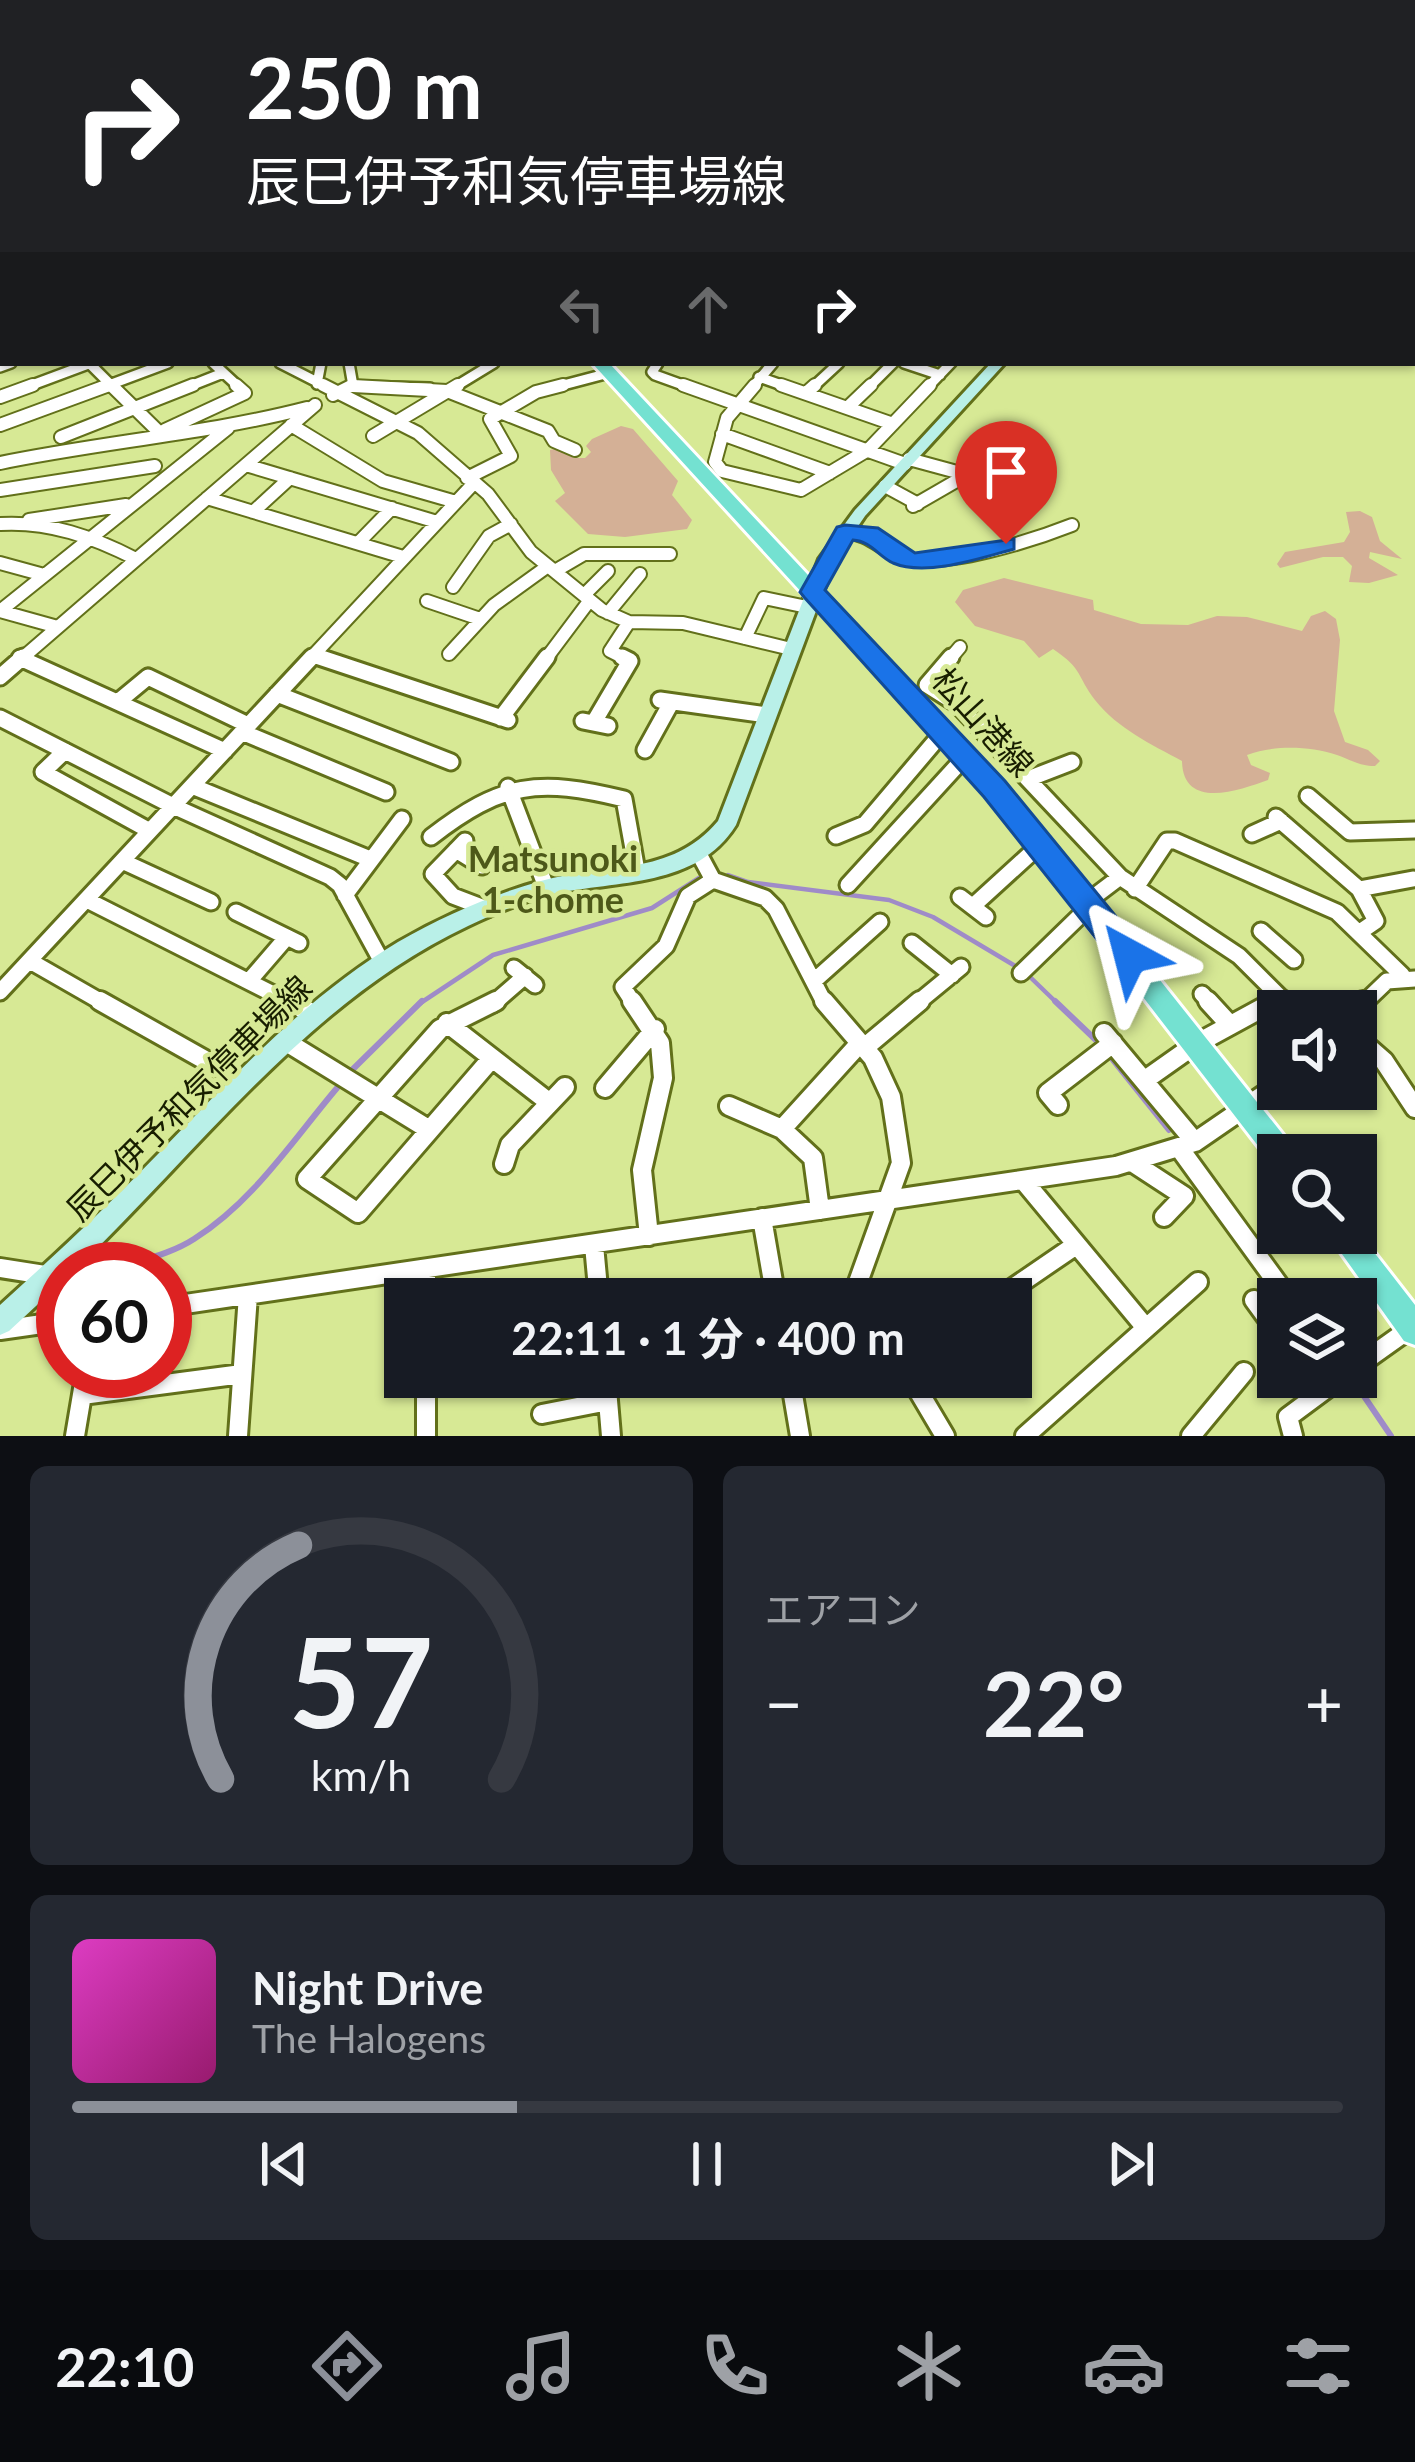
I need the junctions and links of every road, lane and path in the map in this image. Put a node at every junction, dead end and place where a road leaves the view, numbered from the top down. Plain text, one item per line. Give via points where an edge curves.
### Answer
1 (82, 366) edge
2 (93, 366) edge
3 (160, 366) edge
4 (285, 366) edge
5 (320, 366) edge
6 (350, 366) edge
7 (489, 366) edge
8 (657, 366) edge
9 (836, 366) edge
10 (890, 366) edge
11 (913, 366) edge
12 (948, 366) edge
13 (995, 366) edge
14 (764, 367) edge
15 (218, 368) edge
16 (604, 368) edge
17 (940, 375) junction
18 (317, 384) junction
19 (112, 385) junction
20 (353, 386) junction
21 (450, 392) junction
22 (806, 393) junction
23 (336, 394) junction
24 (0, 397) edge
25 (736, 403) junction
26 (315, 405) junction
27 (136, 407) junction
28 (847, 408) junction
29 (48, 410) junction
30 (503, 411) junction
31 (398, 422) junction
32 (893, 424) junction
33 (0, 425) edge
34 (291, 425) junction
35 (228, 428) junction
36 (161, 433) junction
37 (722, 434) junction
38 (373, 436) dead end
39 (64, 442) junction
40 (575, 450) dead end
41 (868, 451) junction
42 (907, 462) junction
43 (0, 463) edge
44 (246, 465) junction
45 (155, 466) junction
46 (830, 473) junction
47 (290, 478) junction
48 (470, 480) junction
49 (154, 486) junction
50 (885, 486) junction
51 (0, 490) edge
52 (207, 498) junction
53 (456, 502) junction
54 (131, 504) junction
55 (392, 508) junction
56 (254, 512) junction
57 (23, 521) junction
58 (437, 522) junction
59 (0, 524) edge
60 (511, 524) junction
61 (1072, 525) dead end
62 (845, 532) junction
63 (89, 538) junction
64 (358, 543) junction
65 (670, 554) dead end
66 (404, 557) junction
67 (136, 559) junction
68 (0, 563) edge
69 (552, 568) junction
70 (608, 571) dead end
71 (640, 574) dead end
72 (44, 575) junction
73 (453, 587) dead end
74 (587, 598) junction
75 (810, 599) junction
76 (427, 602) dead end
77 (0, 611) edge
78 (608, 613) junction
79 (480, 619) junction
80 (628, 622) junction
81 (54, 626) junction
82 (745, 638) junction
83 (960, 647) dead end
84 (791, 649) junction
85 (449, 653) dead end
86 (313, 655) junction
87 (20, 658) junction
88 (0, 677) edge
89 (277, 694) junction
90 (119, 701) junction
91 (957, 704) junction
92 (766, 715) junction
93 (0, 718) edge
94 (595, 723) dead end
95 (936, 724) junction
96 (245, 729) junction
97 (990, 739) junction
98 (652, 745) dead end
99 (225, 751) junction
100 (65, 752) junction
101 (963, 754) junction
102 (452, 762) dead end
103 (1072, 762) dead end
104 (1028, 779) junction
105 (192, 785) junction
106 (508, 787) junction
107 (387, 792) dead end
108 (1308, 796) dead end
109 (173, 806) junction
110 (402, 819) dead end
111 (1415, 830) edge
112 (150, 831) junction
113 (1252, 834) dead end
114 (836, 836) dead end
115 (431, 837) dead end
116 (1041, 844) junction
117 (699, 854) junction
118 (370, 859) junction
119 (122, 861) junction
120 (482, 866) dead end
121 (637, 871) junction
122 (1120, 877) junction
123 (712, 880) junction
124 (1407, 881) edge
125 (848, 885) dead end
126 (546, 887) junction
127 (1135, 889) junction
128 (1359, 889) junction
129 (345, 895) junction
130 (1415, 898) edge
131 (87, 900) junction
132 (211, 902) dead end
133 (973, 906) dead end
134 (487, 909) junction
135 (1056, 910) dead end
136 (1083, 910) junction
137 (248, 912) dead end
138 (882, 927) dead end
139 (1261, 931) dead end
140 (1360, 932) junction
141 (912, 943) dead end
142 (30, 961) junction
143 (382, 962) junction
144 (1408, 970) edge
145 (1021, 974) dead end
146 (524, 976) dead end
147 (814, 981) junction
148 (249, 982) junction
149 (1273, 990) edge
150 (1284, 990) edge
151 (1373, 990) edge
152 (0, 992) edge
153 (1202, 994) dead end
154 (1257, 1010) edge
155 (312, 1013) junction
156 (447, 1023) junction
157 (1230, 1025) junction
158 (655, 1029) junction
159 (284, 1041) junction
160 (1196, 1044) junction
161 (862, 1046) junction
162 (1377, 1056) edge
163 (492, 1058) junction
164 (1144, 1080) junction
165 (244, 1082) junction
166 (565, 1087) dead end
167 (1409, 1087) edge
168 (605, 1088) dead end
169 (375, 1096) junction
170 (1257, 1098) edge
171 (550, 1102) junction
172 (1058, 1105) dead end
173 (730, 1106) dead end
174 (1244, 1106) junction
175 (1415, 1108) edge
176 (428, 1129) junction
177 (782, 1130) junction
178 (1266, 1134) edge
179 (1187, 1145) junction
180 (1132, 1162) junction
181 (504, 1165) dead end
182 (1023, 1180) junction
183 (889, 1199) junction
184 (820, 1210) junction
185 (1164, 1217) dead end
186 (762, 1218) junction
187 (649, 1236) junction
188 (85, 1242) edge
189 (594, 1245) junction
190 (1076, 1245) junction
191 (1357, 1254) edge
192 (0, 1268) edge
193 (426, 1269) junction
194 (36, 1274) edge
195 (426, 1278) edge
196 (597, 1278) edge
197 (772, 1278) edge
198 (860, 1278) edge
199 (1028, 1278) edge
200 (1274, 1278) edge
201 (1198, 1282) dead end
202 (36, 1291) edge
203 (248, 1295) junction
204 (1254, 1300) dead end
205 (192, 1303) edge
206 (1257, 1304) edge
207 (36, 1324) edge
208 (0, 1326) edge
209 (1414, 1327) edge
210 (1146, 1328) junction
211 (1377, 1353) edge
212 (1244, 1372) dead end
213 (242, 1375) junction
214 (192, 1381) edge
215 (81, 1398) edge
216 (426, 1398) edge
217 (608, 1398) edge
218 (794, 1398) edge
219 (922, 1398) edge
220 (1304, 1398) edge
221 (608, 1401) junction
222 (542, 1414) dead end
223 (75, 1436) edge
224 (238, 1436) edge
225 (426, 1436) edge
226 (611, 1436) edge
227 (800, 1436) edge
228 (945, 1436) edge
229 (1025, 1436) edge
230 (1191, 1436) edge
231 (1293, 1436) edge

1 - 24 street
2 - 19 street
3 - 19 street
4 - 18 street
5 - 18 street
6 - 20 street
7 - 21 street
8 - 25 street via 655,374
9 - 22 street
10 - 28 street
11 - 17 street
12 - 17 street
13 - 42 main road
14 - 22 street
14 - 25 street
15 - 27 street
15 - 36 street via 242,398
16 - 30 street
16 - 75 main road, 松山港線
17 - 32 street
18 - 23 street
19 - 27 street
19 - 29 street
20 - 21 street
20 - 23 street
21 - 30 street
21 - 31 street
22 - 28 street
23 - 26 street
23 - 31 street
25 - 37 street
25 - 41 street
26 - 34 street
26 - 35 street
27 - 36 street
27 - 39 street
28 - 32 street
29 - 33 street
29 - 39 street
30 - 40 street
30 - 48 street via 490,419 511,456
31 - 38 street
31 - 48 street
32 - 41 street
34 - 44 street
34 - 53 street via 383,481
35 - 36 street
35 - 49 street
36 - 39 street
36 - 45 street
37 - 46 street
37 - 46 street via 715,462 722,471 789,491
39 - 43 street
41 - 42 street
41 - 46 street
42 - 50 main road
42 - 50 street via 972,472 915,505
44 - 47 street
44 - 52 street
45 - 49 street
45 - 51 street
47 - 55 street
47 - 56 street
48 - 53 street
48 - 60 street
49 - 54 street
50 - 62 main road
52 - 56 street
52 - 67 street
53 - 58 street
54 - 57 street
54 - 63 street
55 - 58 street
55 - 64 street
56 - 64 street
57 - 59 street
57 - 63 street
58 - 66 street
60 - 69 street
60 - 73 street via 489,536
61 - 62 street via 922,561 898,556 869,534
62 - 75 main road
63 - 67 street
63 - 72 street
64 - 66 street
65 - 69 street via 584,554
66 - 86 street
67 - 81 street
68 - 72 street
69 - 74 street
69 - 79 street
70 - 74 street
71 - 78 street
72 - 77 street
74 - 78 street
74 - 86 street via 505,719
75 - 82 street via 764,598
75 - 84 main road
75 - 95 main road, 松山港線
76 - 79 street
77 - 81 street
78 - 80 street
79 - 85 street
80 - 82 street via 682,623
80 - 94 street via 610,651 630,661
81 - 87 street
82 - 84 street
83 - 91 street via 927,685
84 - 92 main road
86 - 89 street
87 - 88 street
87 - 90 street
89 - 96 street
89 - 102 street
90 - 96 street via 148,676
90 - 99 street
91 - 95 street
91 - 97 street
92 - 98 street via 666,701
92 - 117 main road via 726,825
93 - 100 street
95 - 101 main road, 松山港線
95 - 114 street via 865,824
96 - 99 street
96 - 107 street
97 - 101 street
97 - 104 street
99 - 105 street
100 - 109 street
100 - 112 street via 43,772
101 - 116 main road, 松山港線
101 - 125 street
103 - 104 street
104 - 122 street
105 - 109 street
105 - 118 street
106 - 115 street
106 - 121 street via 554,784 624,799
106 - 126 street
108 - 111 street via 1350,832
109 - 112 street
109 - 129 street via 330,878
110 - 118 street
112 - 119 street
113 - 128 street via 1278,819
116 - 133 street
116 - 136 main road, 松山港線
117 - 121 main road, 辰巳伊予和気停車場線
117 - 123 street
118 - 129 street
119 - 131 street
119 - 132 street
120 - 134 street via 461,845 433,874 453,896
121 - 126 main road, 辰巳伊予和気停車場線
122 - 127 street
122 - 136 street
123 - 147 street via 765,898
123 - 158 street via 685,898 670,940 623,987
124 - 128 street
124 - 130 street
126 - 134 main road, 辰巳伊予和気停車場線
127 - 140 street via 1167,841 1175,841 1337,912
127 - 149 street via 1214,937
128 - 140 street via 1376,921
129 - 143 street
131 - 142 street
131 - 148 street
134 - 143 main road, 辰巳伊予和気停車場線
135 - 136 street
136 - 145 street
136 - 160 main road, 松山港線
137 - 148 street via 293,940
138 - 147 street
139 - 150 street via 1297,957
140 - 144 street
141 - 161 street via 957,971
142 - 152 street
142 - 165 street
143 - 155 main road, 辰巳伊予和気停車場線
144 - 151 street
146 - 156 street via 491,1005
147 - 161 street
148 - 155 street
153 - 157 street
154 - 157 street
155 - 159 main road, 辰巳伊予和気停車場線
156 - 163 street
156 - 169 street
157 - 160 street
158 - 168 street
158 - 187 street via 663,1078 642,1170
159 - 165 main road, 辰巳伊予和気停車場線
159 - 169 street
160 - 164 street
160 - 174 main road, 松山港線
161 - 177 street
161 - 183 street via 891,1096 901,1150
162 - 167 street
163 - 171 street
163 - 176 street
164 - 172 street via 1108,1038 1048,1093
164 - 179 street
165 - 188 main road, 辰巳伊予和気停車場線
166 - 171 street
167 - 175 street
169 - 176 street
169 - 176 street via 307,1179 358,1213
170 - 174 street
171 - 181 street via 510,1144
173 - 177 street
174 - 178 main road, 松山港線
174 - 179 street
177 - 184 street via 813,1157
179 - 180 street
179 - 200 street
180 - 182 street
180 - 185 street via 1184,1196
182 - 183 street
182 - 190 street
183 - 184 street
183 - 198 street
184 - 186 street
186 - 187 street
186 - 197 street
187 - 189 street
189 - 193 street
189 - 196 street
190 - 199 street
190 - 210 street
191 - 209 main road
192 - 194 street
193 - 195 street
193 - 203 street
201 - 210 street
202 - 208 main road, 辰巳伊予和気停車場線
203 - 205 street
203 - 213 street
204 - 206 street
207 - 208 street
209 - 211 street
210 - 229 street
212 - 230 street
213 - 214 street
213 - 224 street
215 - 223 street
216 - 225 street
217 - 221 street
218 - 227 street
219 - 228 street
220 - 231 street via 1288,1417
221 - 222 street
221 - 226 street

